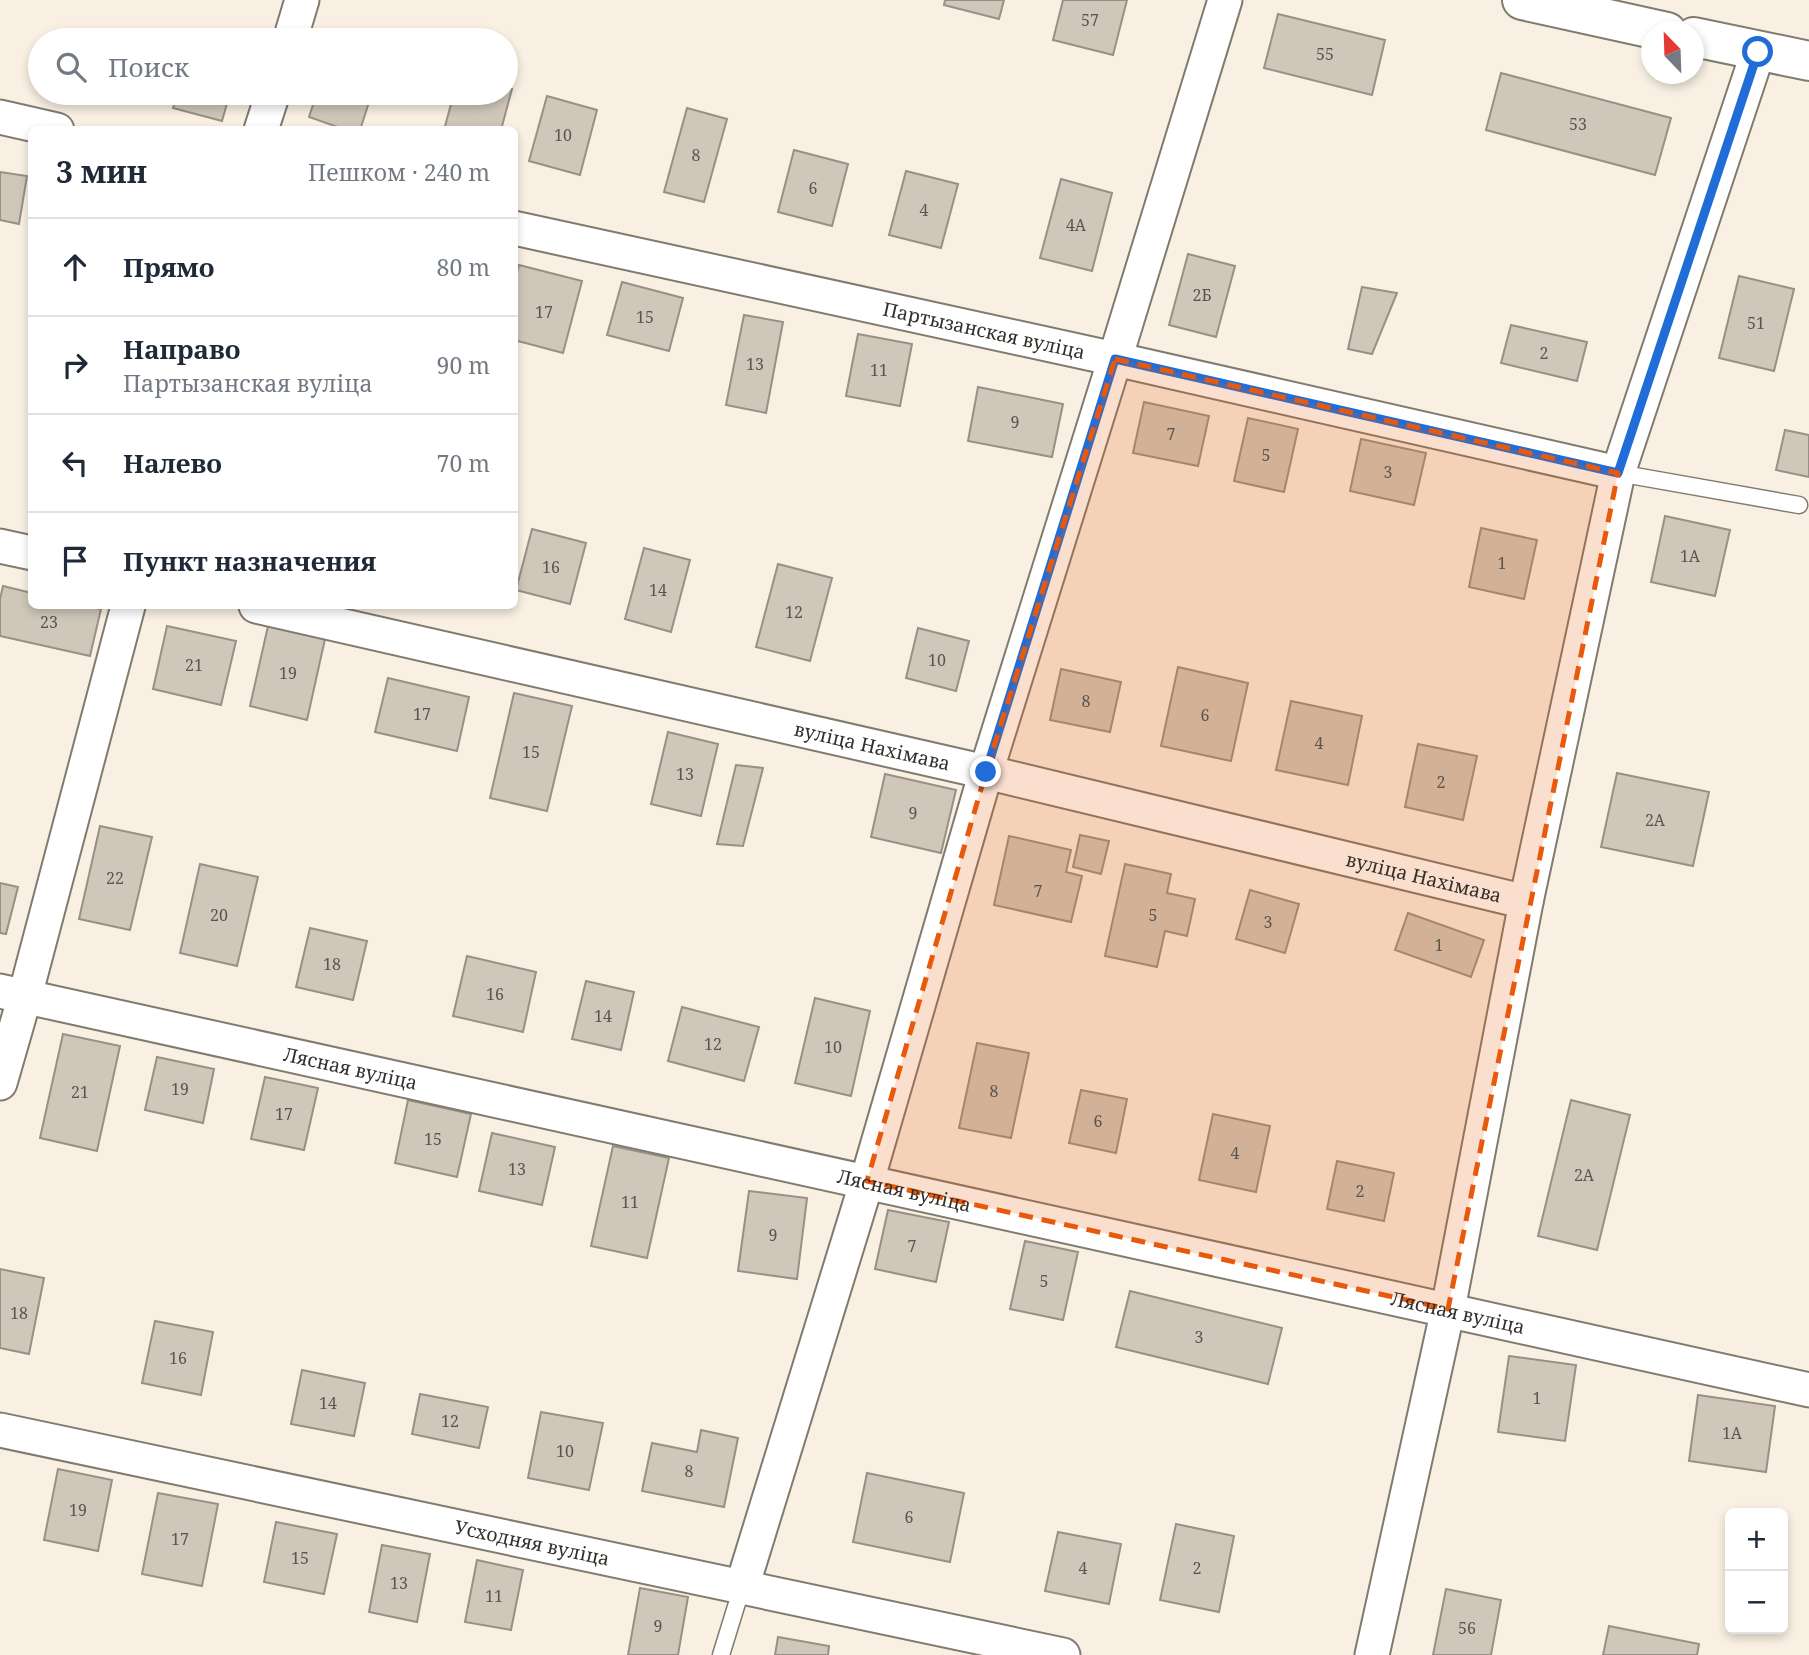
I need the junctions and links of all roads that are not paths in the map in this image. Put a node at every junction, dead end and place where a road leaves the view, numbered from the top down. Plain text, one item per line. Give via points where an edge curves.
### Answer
1 (302, 0) edge
2 (1225, 0) edge
3 (1522, 0) edge
4 (1641, 26) edge
5 (293, 28) edge
6 (1704, 40) edge
7 (1758, 52) junction
8 (1809, 61) edge
9 (269, 105) edge
10 (0, 117) edge
11 (39, 126) edge
12 (262, 126) edge
13 (518, 229) edge
14 (1115, 359) junction
15 (1618, 473) junction
16 (1799, 505) dead end
17 (0, 546) edge
18 (28, 553) edge
19 (127, 609) edge
20 (269, 609) edge
21 (986, 772) junction
22 (1526, 902) junction
23 (12, 993) edge
24 (0, 1083) edge
25 (867, 1181) junction
26 (1448, 1309) junction
27 (1809, 1390) edge
28 (0, 1430) edge
29 (742, 1587) junction
30 (722, 1655) edge
31 (1063, 1655) edge
32 (1372, 1655) edge

1 - 5 street
2 - 14 street
3 - 4 street
6 - 7 street
7 - 8 street
7 - 15 street
9 - 12 street
10 - 11 street
13 - 14 street, Партызанская вуліца
14 - 15 street, Партызанская вуліца
14 - 21 street
15 - 16 lane
15 - 22 street
17 - 18 street
19 - 23 street
20 - 21 street, вуліца Нахімава
21 - 22 street, вуліца Нахімава
21 - 25 street
22 - 26 street
23 - 24 street
23 - 25 street, Лясная вуліца
25 - 26 street, Лясная вуліца
25 - 29 street
26 - 27 street, Лясная вуліца
26 - 32 street
28 - 29 street, Усходняя вуліца
29 - 30 lane
29 - 31 street, Усходняя вуліца

